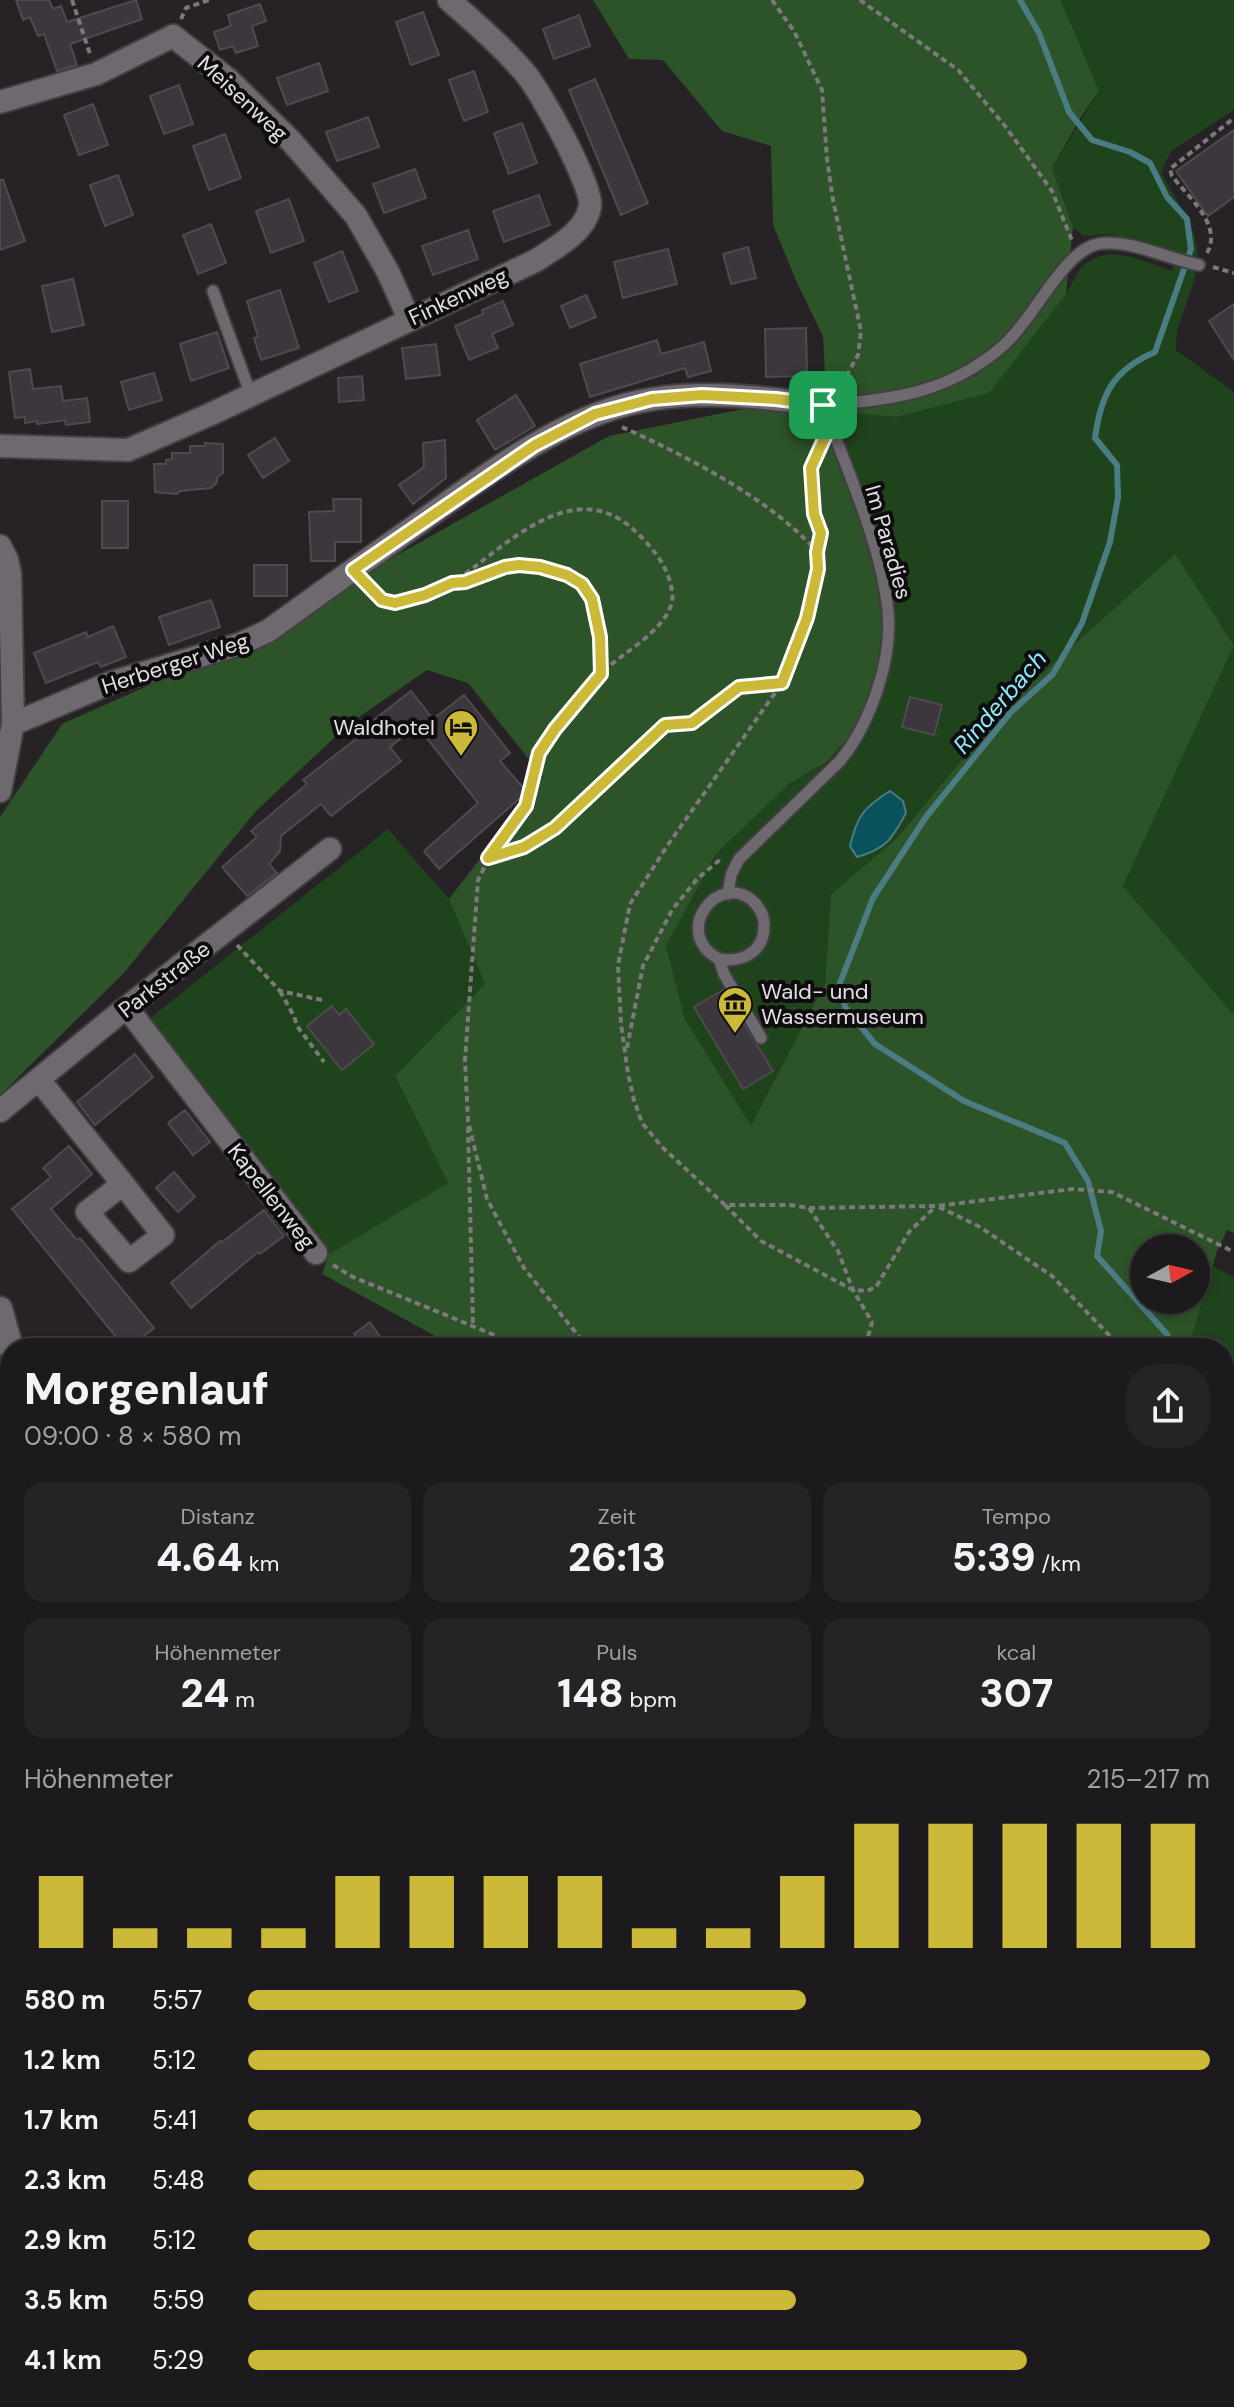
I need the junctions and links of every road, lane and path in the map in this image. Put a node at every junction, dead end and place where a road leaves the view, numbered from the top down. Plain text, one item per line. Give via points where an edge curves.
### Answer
1 (72, 0) edge
2 (209, 0) edge
3 (449, 0) edge
4 (772, 0) edge
5 (860, 0) edge
6 (173, 36) junction
7 (96, 74) junction
8 (0, 102) edge
9 (1234, 118) edge
10 (1079, 252) junction
11 (1199, 265) junction
12 (1234, 273) edge
13 (213, 291) dead end
14 (409, 319) junction
15 (251, 395) junction
16 (823, 405) junction
17 (595, 414) junction
18 (0, 446) edge
19 (0, 546) edge
20 (817, 552) junction
21 (353, 570) junction
22 (452, 583) junction
23 (601, 674) junction
24 (782, 683) junction
25 (13, 724) junction
26 (0, 791) edge
27 (330, 849) dead end
28 (488, 858) junction
29 (728, 894) junction
30 (226, 930) junction
31 (719, 959) junction
32 (280, 991) junction
33 (322, 1000) dead end
34 (127, 1008) junction
35 (761, 1038) dead end
36 (324, 1062) dead end
37 (39, 1080) junction
38 (0, 1111) edge
39 (468, 1121) junction
40 (123, 1184) dead end
41 (725, 1205) junction
42 (937, 1206) junction
43 (809, 1208) junction
44 (1234, 1252) edge
45 (316, 1253) joint
46 (853, 1290) junction
47 (0, 1309) edge
48 (473, 1325) junction
49 (8, 1338) edge
50 (496, 1338) edge
51 (580, 1338) edge
52 (868, 1338) edge
53 (1112, 1338) edge

1 - 7 path
2 - 6 path via 186,8
3 - 14 street, Finkenweg via 527,75 584,176 590,205 575,235 535,261
4 - 16 path via 794,31 822,90 833,200 861,331 858,355
5 - 10 path via 967,81 1052,191
6 - 7 street
6 - 14 street, Meisenweg via 229,80 356,216
7 - 8 street
9 - 11 path via 1170,169 1210,228 1213,242
10 - 11 lane via 1118,243
10 - 16 lane, Herberger Weg via 1007,343 956,380 880,401
11 - 12 path
13 - 15 lane
14 - 15 street, Finkenweg
15 - 18 street, Finkenweg via 128,450
16 - 17 street, Herberger Weg via 702,395 652,399
16 - 20 path via 825,437 811,468 814,514 821,533
16 - 29 lane, Im Paradies via 883,582 889,615 884,668 855,743 739,859
17 - 20 path via 732,485 799,531
17 - 21 street, Herberger Weg via 535,445
19 - 25 street via 10,574
20 - 24 path via 807,618
21 - 22 path via 382,600 395,603
21 - 25 street, Herberger Weg via 268,631 240,644 110,683
22 - 23 path via 519,565 575,579 592,599
22 - 23 path via 526,528 567,510 598,511 626,523 664,565 673,593 671,611
23 - 28 path via 539,753 526,806
24 - 28 path via 739,687 692,723 665,725 555,828 524,847
24 - 41 path via 630,904 618,965 621,1024 642,1123
25 - 26 street
27 - 30 street, Parkstraße
28 - 39 path via 478,880 465,1060
29 - 31 lane via 708,903 699,917 704,947
29 - 31 lane via 753,901 764,918 764,935 749,956
30 - 32 path
30 - 34 street, Parkstraße
31 - 35 lane
32 - 33 path
32 - 36 path
34 - 37 street, Parkstraße
34 - 45 street, Kapellenweg
37 - 38 street, Parkstraße
37 - 40 street
39 - 48 path
39 - 51 path via 494,1213 524,1268
41 - 43 path
41 - 46 path via 761,1241
42 - 43 path
42 - 44 path via 1073,1189 1112,1192
42 - 46 path via 909,1232 876,1287
42 - 53 path via 980,1227 1052,1276
43 - 46 path via 838,1251
45 - 48 path, Kapellenweg via 353,1277
46 - 52 path via 872,1322
47 - 49 street
48 - 50 path, Kapellenweg

